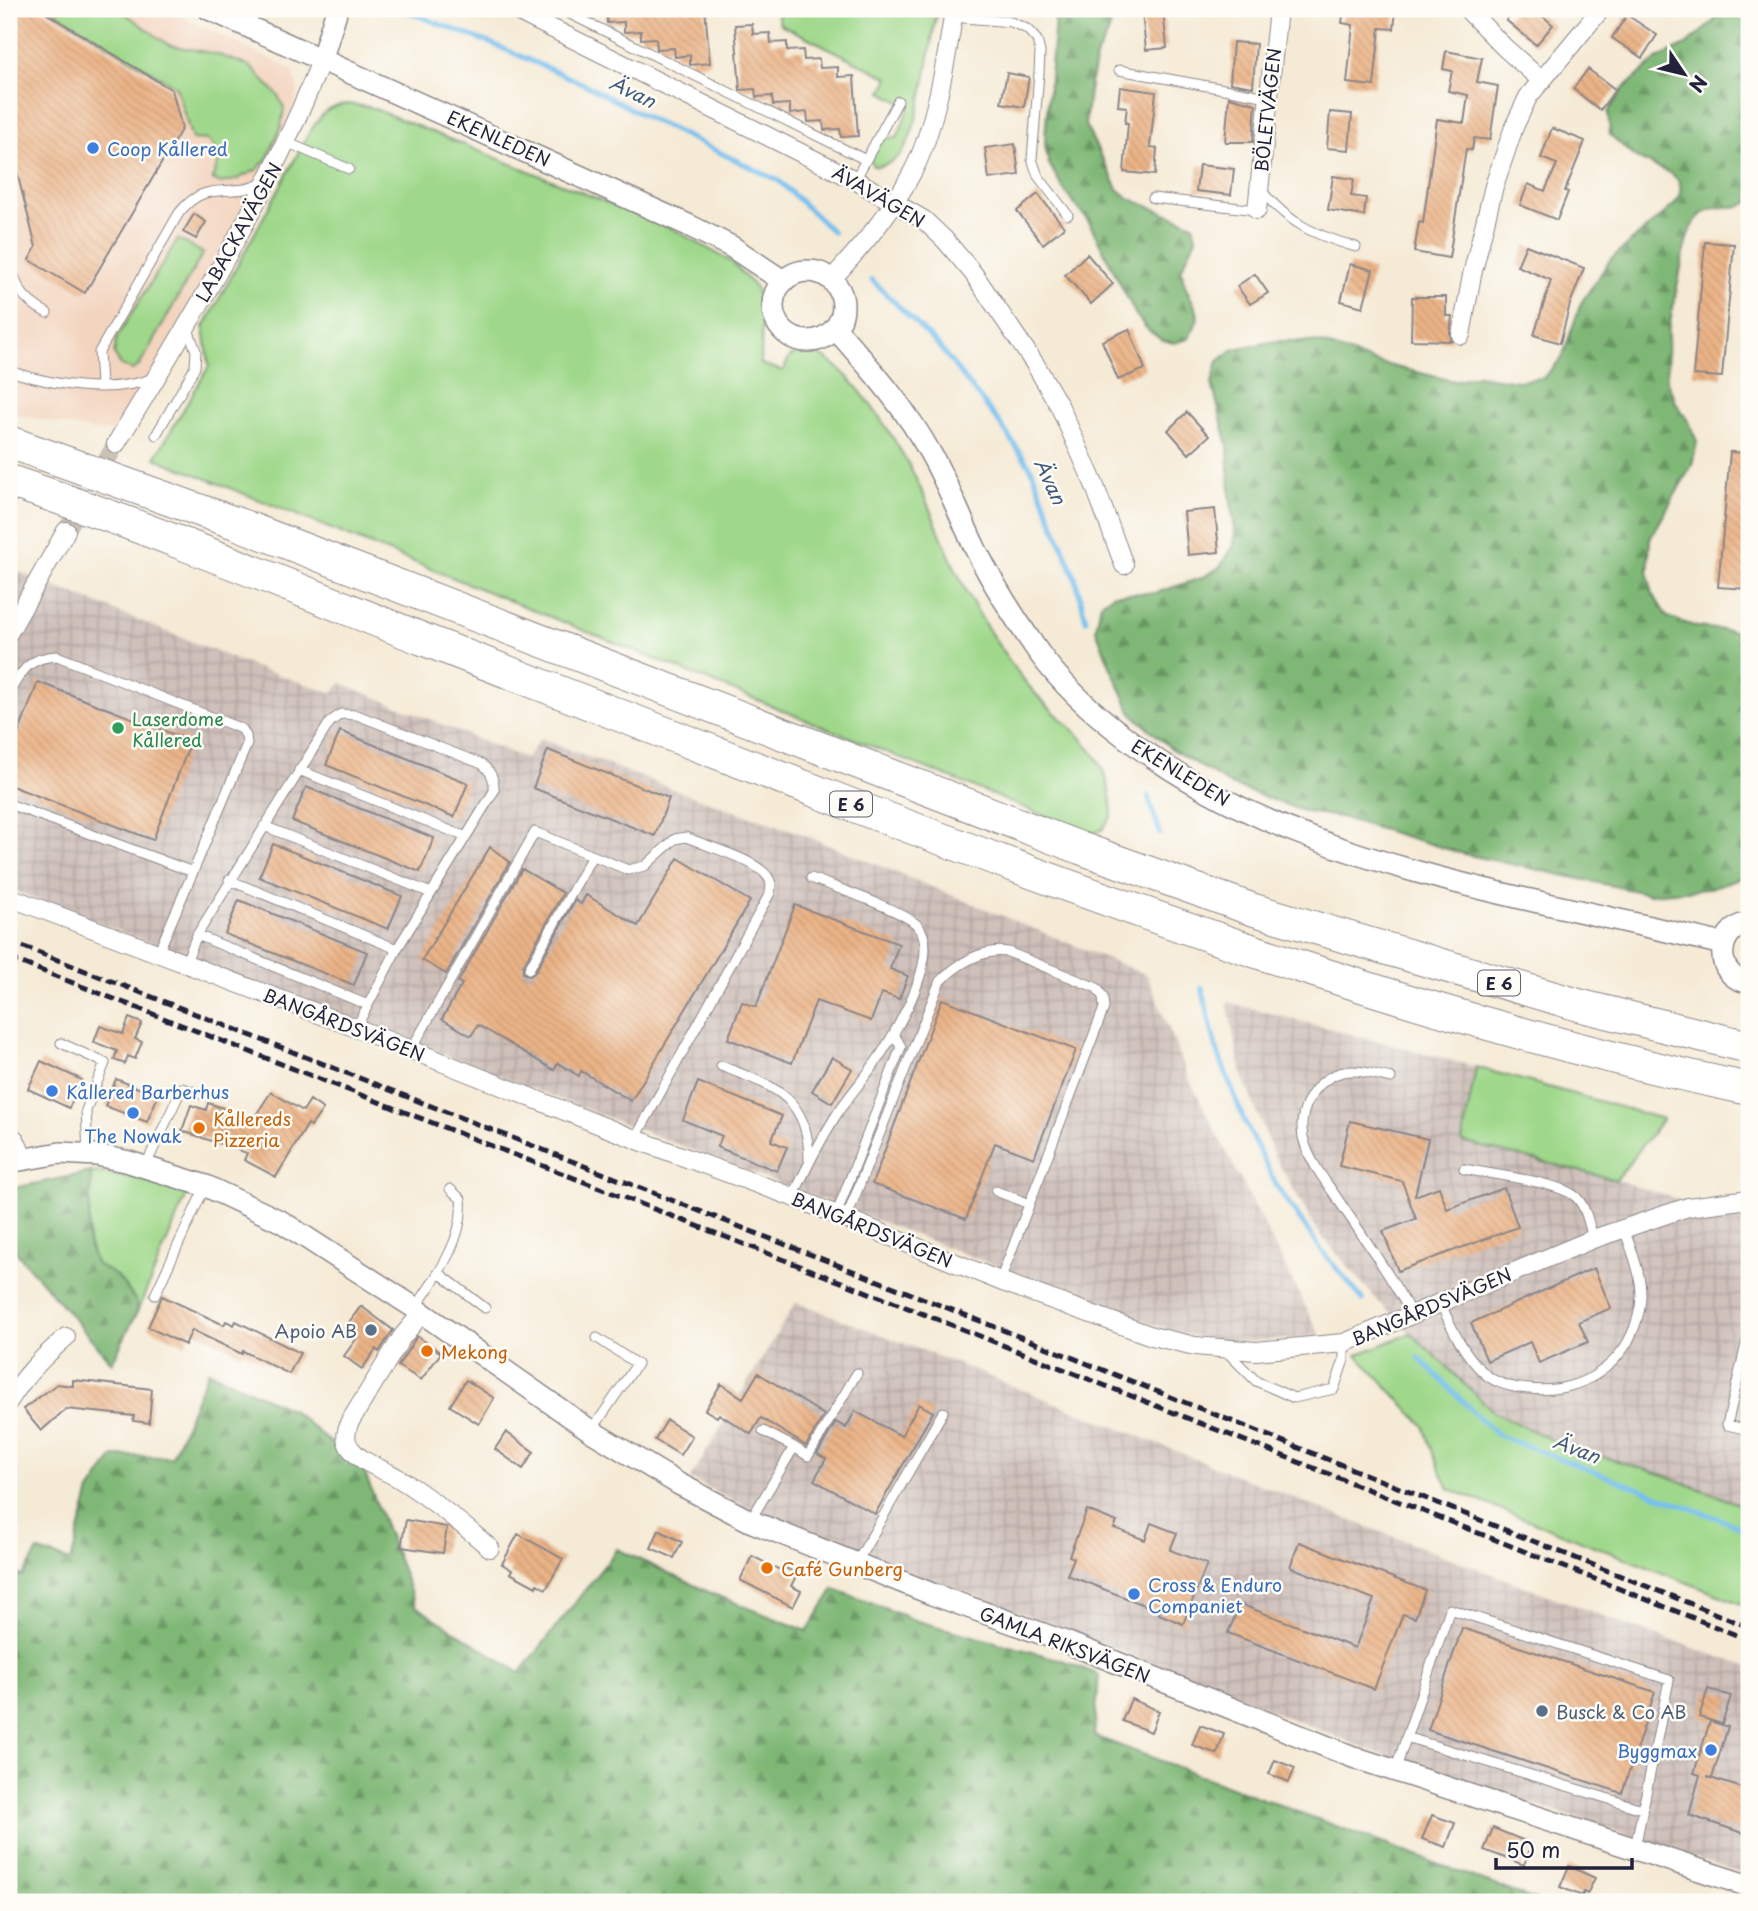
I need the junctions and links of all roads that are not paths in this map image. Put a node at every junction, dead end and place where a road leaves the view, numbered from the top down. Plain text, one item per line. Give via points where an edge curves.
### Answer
1 (209, 9) edge
2 (337, 9) edge
3 (513, 9) edge
4 (560, 9) edge
5 (1278, 9) edge
6 (1467, 9) edge
7 (1601, 9) edge
8 (953, 13) edge
9 (322, 58) junction
10 (1119, 71) dead end
11 (1542, 80) junction
12 (1268, 97) junction
13 (898, 101) dead end
14 (286, 142) junction
15 (866, 160) junction
16 (349, 169) dead end
17 (855, 180) junction
18 (266, 182) junction
19 (1259, 188) junction
20 (1153, 198) dead end
21 (895, 203) junction
22 (1256, 210) joint
23 (1068, 215) dead end
24 (1356, 247) dead end
25 (9, 255) edge
26 (832, 279) junction
27 (783, 281) junction
28 (47, 313) dead end
29 (186, 325) junction
30 (835, 328) junction
31 (1461, 335) dead end
32 (9, 371) edge
33 (157, 377) junction
34 (101, 385) junction
35 (156, 435) dead end
36 (9, 442) edge
37 (116, 444) tunnel mouth
38 (9, 481) edge
39 (66, 531) tunnel mouth
40 (1124, 565) dead end
41 (9, 632) edge
42 (9, 693) edge
43 (299, 770) junction
44 (9, 804) edge
45 (264, 826) junction
46 (466, 837) junction
47 (592, 856) junction
48 (193, 872) junction
49 (811, 878) dead end
50 (229, 880) junction
51 (431, 894) junction
52 (9, 897) edge
53 (1749, 923) edge
54 (197, 935) junction
55 (1723, 944) junction
56 (397, 949) junction
57 (158, 954) junction
58 (185, 964) junction
59 (529, 969) dead end
60 (1749, 982) edge
61 (368, 1005) junction
62 (356, 1028) junction
63 (894, 1034) junction
64 (61, 1043) dead end
65 (1749, 1047) edge
66 (411, 1050) junction
67 (721, 1066) dead end
68 (1391, 1078) dead end
69 (1749, 1089) edge
70 (204, 1095) dead end
71 (9, 1128) edge
72 (635, 1139) junction
73 (88, 1154) junction
74 (18, 1160) edge
75 (809, 1161) junction
76 (145, 1167) junction
77 (1464, 1169) dead end
78 (206, 1186) junction
79 (450, 1189) dead end
80 (996, 1191) dead end
81 (793, 1197) junction
82 (1749, 1199) edge
83 (1029, 1204) junction
84 (462, 1207) junction
85 (475, 1209) dead end
86 (841, 1217) junction
87 (1624, 1229) junction
88 (1593, 1239) junction
89 (439, 1273) junction
90 (1000, 1281) junction
91 (155, 1296) dead end
92 (1440, 1302) junction
93 (485, 1308) dead end
94 (418, 1311) junction
95 (1411, 1313) junction
96 (1749, 1332) edge
97 (66, 1337) dead end
98 (597, 1338) dead end
99 (1344, 1343) junction
100 (1226, 1351) junction
101 (857, 1373) dead end
102 (9, 1401) edge
103 (943, 1412) dead end
104 (1749, 1430) edge
105 (591, 1431) junction
106 (763, 1431) dead end
107 (794, 1447) junction
108 (750, 1521) junction
109 (490, 1548) dead end
110 (856, 1564) junction
111 (1406, 1737) junction
112 (1395, 1771) junction
113 (1642, 1810) junction
114 (1634, 1850) junction
115 (1749, 1886) edge

1 - 9 street, EKENLEDEN
2 - 9 street, LABACKAVÄGEN
3 - 17 street, ÄVAVÄGEN
4 - 15 lane
5 - 12 street, BÖLETVÄGEN
6 - 11 street
7 - 11 street
8 - 21 street via 932,118 915,169
8 - 23 lane via 1011,22 1033,34 1040,52 1032,159 1038,176
9 - 14 street, LABACKAVÄGEN
9 - 27 street, EKENLEDEN via 688,225
10 - 12 lane
11 - 31 street via 1514,127 1494,186
12 - 19 street, BÖLETVÄGEN
13 - 15 lane
14 - 16 lane
14 - 18 street, LABACKAVÄGEN
15 - 17 lane
17 - 21 street, ÄVAVÄGEN
18 - 29 street, LABACKAVÄGEN
18 - 34 lane via 206,192 179,213 99,352
19 - 22 street, BÖLETVÄGEN
19 - 24 lane via 1275,207 1312,233
20 - 22 lane
21 - 26 street
21 - 40 street, ÄVAVÄGEN via 924,220 945,240 1035,364 1078,447
25 - 28 lane via 14,283
26 - 27 street via 807,270
26 - 30 street via 843,299
27 - 30 street via 773,308 787,334 807,341
29 - 33 street, LABACKAVÄGEN
29 - 35 lane via 194,341 195,367
30 - 55 street, EKENLEDEN via 910,419 999,592 1041,656 1072,692 1142,751 1180,776 1288,831 1362,857
32 - 34 lane via 79,387
33 - 34 lane
33 - 37 street, LABACKAVÄGEN
36 - 65 highway, E 6 via 238,524 1054,838 1251,909 1569,1003
38 - 69 highway, E 6 via 1224,943 1416,1003
39 - 41 street
42 - 48 lane via 29,664 57,656 242,729 247,744
43 - 45 lane
43 - 46 lane
43 - 46 lane via 330,722 341,714 357,715 482,764 491,772 495,791
44 - 48 lane
45 - 50 lane
45 - 51 lane
46 - 51 lane
47 - 59 lane
47 - 66 lane via 535,832
47 - 72 lane via 628,870 645,866 675,839 686,837 752,864 767,874 771,883 770,893
48 - 57 lane
49 - 63 lane via 908,917 922,932 926,941 923,965
50 - 54 lane
50 - 56 lane
51 - 56 lane
52 - 57 street, BANGÅRDSVÄGEN
53 - 55 street via 1734,928
54 - 58 lane
54 - 61 lane
55 - 60 street via 1728,971
56 - 61 lane
57 - 58 street, BANGÅRDSVÄGEN
58 - 62 street, BANGÅRDSVÄGEN
61 - 62 lane
62 - 66 street, BANGÅRDSVÄGEN
63 - 75 lane
63 - 86 lane via 901,1047
64 - 73 lane via 104,1063 86,1111
66 - 72 street, BANGÅRDSVÄGEN
67 - 75 lane via 763,1082 791,1101 809,1136
68 - 95 lane via 1353,1070 1322,1081 1303,1115 1304,1142
70 - 76 lane via 182,1088
71 - 74 lane via 19,1137
72 - 81 street, BANGÅRDSVÄGEN
73 - 74 street, GAMLA RIKSVÄGEN
73 - 76 street, GAMLA RIKSVÄGEN
75 - 81 lane
76 - 78 street, GAMLA RIKSVÄGEN
77 - 88 lane via 1561,1187 1584,1208
78 - 91 lane
78 - 94 street, GAMLA RIKSVÄGEN via 282,1222
79 - 84 lane via 461,1199
80 - 83 lane
81 - 86 street, BANGÅRDSVÄGEN
82 - 87 street, BANGÅRDSVÄGEN via 1688,1207
83 - 86 lane via 1104,1008 1103,997 1097,988 1082,981 997,951 954,967 940,981
83 - 90 lane
84 - 85 lane
84 - 89 lane via 453,1244
86 - 90 street, BANGÅRDSVÄGEN
87 - 88 street, BANGÅRDSVÄGEN
87 - 92 lane via 1638,1269 1639,1314 1632,1335 1618,1354 1603,1371 1579,1385 1549,1391 1519,1388 1486,1375 1457,1337
88 - 92 street, BANGÅRDSVÄGEN
89 - 93 lane
89 - 94 lane
90 - 100 street, BANGÅRDSVÄGEN via 1152,1336
92 - 95 street, BANGÅRDSVÄGEN
94 - 105 street, GAMLA RIKSVÄGEN
94 - 109 street via 349,1423 345,1437 360,1457 430,1500
95 - 99 street, BANGÅRDSVÄGEN
96 - 104 lane via 1727,1425
97 - 102 street via 40,1359
98 - 105 lane via 637,1364
99 - 100 street, BANGÅRDSVÄGEN
99 - 100 lane via 1344,1360 1334,1389 1294,1398 1256,1381
101 - 107 lane via 808,1455
103 - 110 lane
105 - 108 street, GAMLA RIKSVÄGEN
106 - 107 lane
107 - 108 lane
108 - 110 street, GAMLA RIKSVÄGEN
110 - 112 street, GAMLA RIKSVÄGEN
111 - 112 lane
111 - 113 lane
111 - 113 lane via 1450,1609 1669,1680
112 - 114 street, GAMLA RIKSVÄGEN
113 - 114 lane
114 - 115 street, GAMLA RIKSVÄGEN

